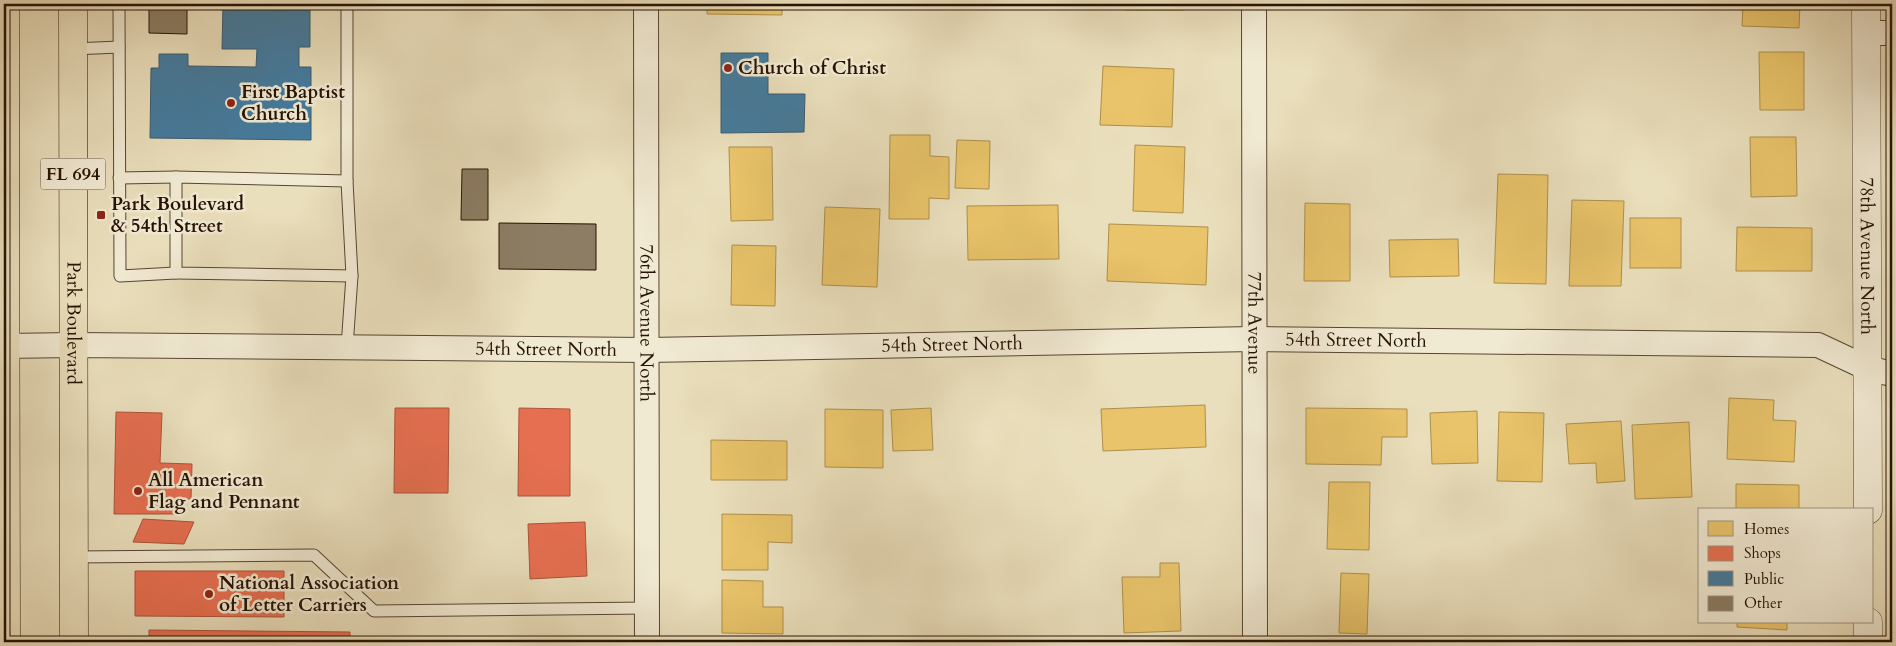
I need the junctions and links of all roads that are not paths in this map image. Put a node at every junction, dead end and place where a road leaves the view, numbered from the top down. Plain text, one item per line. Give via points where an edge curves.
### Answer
1 (5, 4) edge
2 (72, 4) edge
3 (119, 4) edge
4 (347, 4) edge
5 (646, 4) edge
6 (1254, 4) edge
7 (1866, 4) edge
8 (1879, 33) edge
9 (119, 47) junction
10 (72, 49) junction
11 (119, 178) junction
12 (176, 178) junction
13 (347, 181) junction
14 (176, 273) junction
15 (352, 276) junction
16 (1254, 339) junction
17 (72, 345) junction
18 (4, 346) edge
19 (347, 347) junction
20 (647, 350) junction
21 (1880, 371) edge
22 (1868, 508) edge
23 (74, 557) junction
24 (647, 608) junction
25 (1868, 624) edge
26 (6, 642) edge
27 (74, 642) edge
28 (647, 642) edge
29 (1255, 642) edge
30 (1868, 642) edge

1 - 18 main road
2 - 10 main road, Park Boulevard / FL 694
3 - 9 lane
4 - 13 lane
5 - 20 street, 76th Avenue North
6 - 16 street, 77th Avenue
7 - 8 street, 78th Avenue North
8 - 21 street, 78th Avenue North
9 - 10 lane
9 - 11 lane
10 - 17 main road, Park Boulevard / FL 694
11 - 12 lane
11 - 14 lane via 120,276
12 - 13 lane
12 - 14 lane
13 - 15 lane
14 - 15 lane
15 - 19 lane
16 - 20 street, 54th Street North
16 - 21 street, 54th Street North via 1818,345
16 - 29 street, 77th Avenue
17 - 18 street, 54th Street North
17 - 19 street, 54th Street North
17 - 23 main road, Park Boulevard / FL 694
18 - 26 main road
19 - 20 street, 54th Street North
20 - 24 street, 76th Avenue North
21 - 22 street, 78th Avenue North
23 - 24 lane via 314,554 374,611
23 - 27 main road, Park Boulevard / FL 694
24 - 28 street, 76th Avenue North
25 - 30 street

